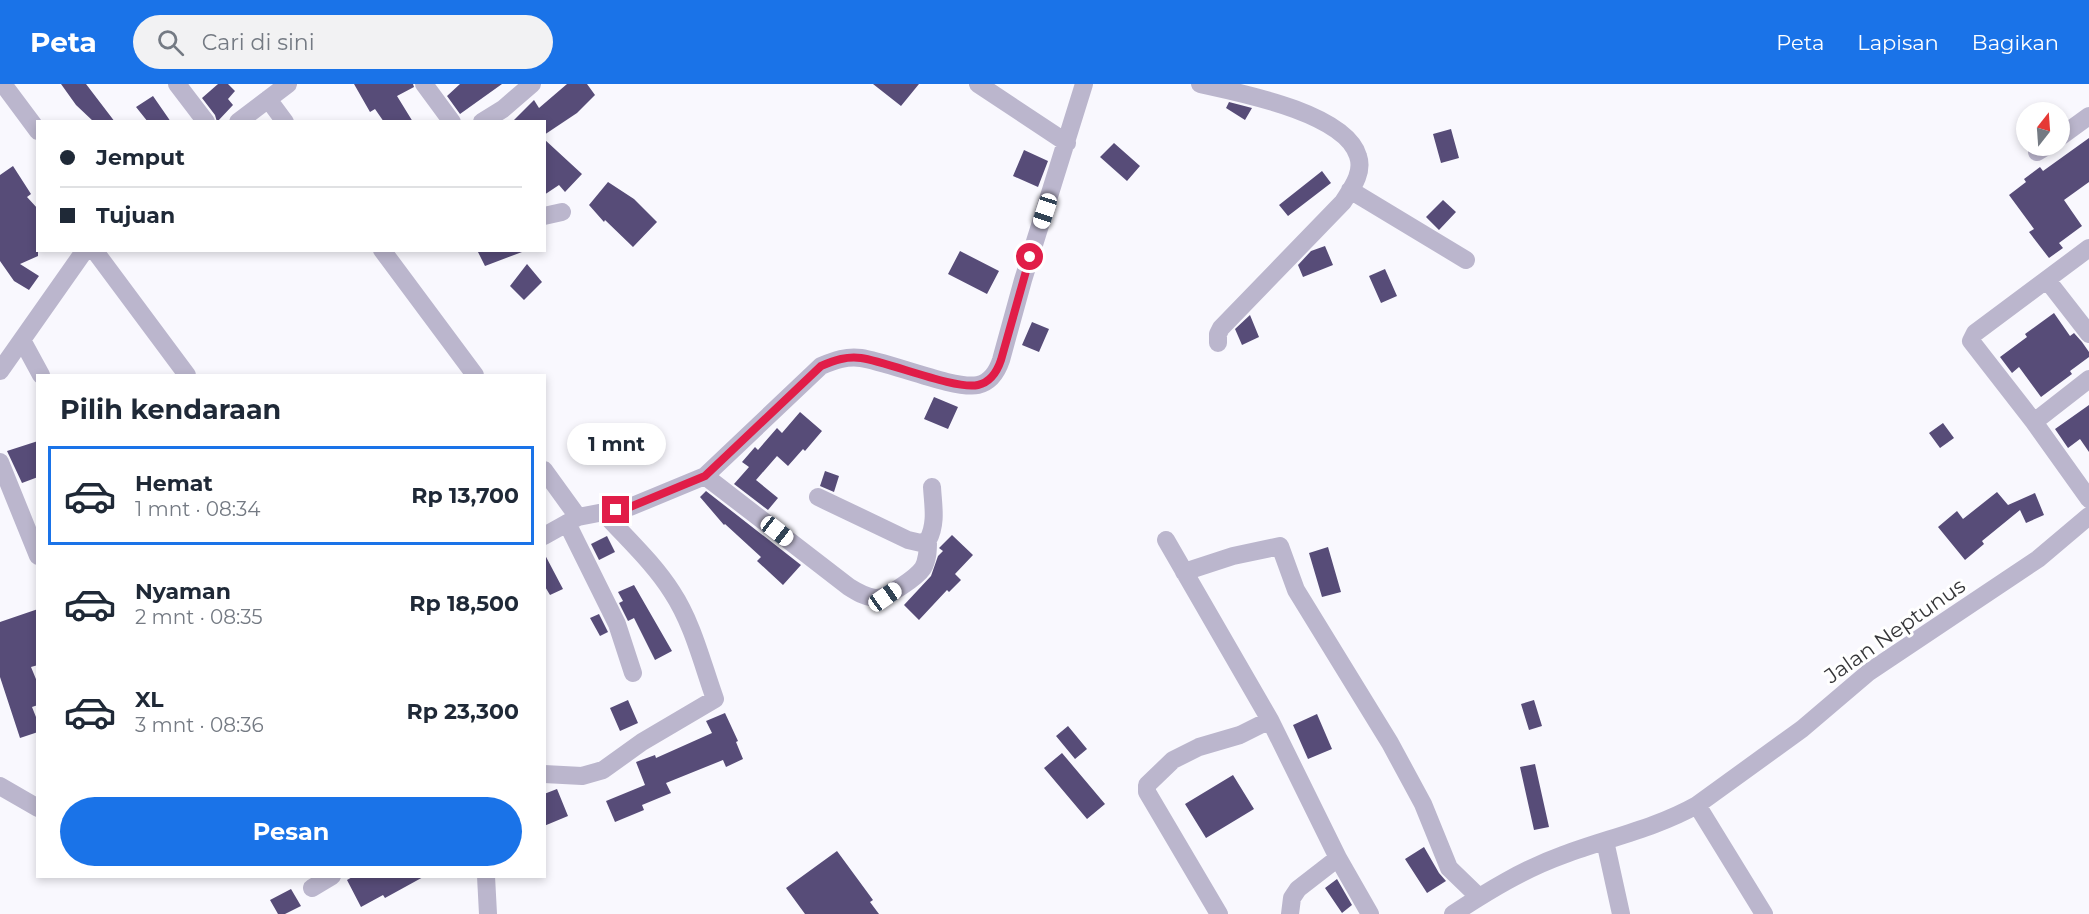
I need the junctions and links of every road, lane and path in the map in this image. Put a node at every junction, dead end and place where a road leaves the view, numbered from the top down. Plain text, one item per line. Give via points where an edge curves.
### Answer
1 (3, 84) edge
2 (177, 84) edge
3 (288, 84) edge
4 (424, 84) edge
5 (532, 84) edge
6 (978, 84) edge
7 (1084, 84) edge
8 (1200, 84) edge
9 (268, 99) junction
10 (2089, 116) edge
11 (204, 120) edge
12 (241, 120) edge
13 (284, 120) edge
14 (451, 120) edge
15 (485, 120) edge
16 (36, 128) edge
17 (2070, 130) edge
18 (1066, 143) junction
19 (1350, 190) junction
20 (2089, 248) edge
21 (84, 252) edge
22 (95, 252) edge
23 (383, 252) edge
24 (1466, 260) dead end
25 (2047, 280) junction
26 (2089, 334) edge
27 (22, 340) junction
28 (1218, 343) dead end
29 (0, 371) edge
30 (39, 374) edge
31 (186, 374) edge
32 (474, 374) edge
33 (2089, 379) edge
34 (2034, 422) junction
35 (0, 462) edge
36 (546, 473) edge
37 (705, 476) junction
38 (932, 487) dead end
39 (818, 496) dead end
40 (2089, 499) edge
41 (603, 512) junction
42 (2089, 516) edge
43 (573, 520) junction
44 (546, 535) edge
45 (928, 540) junction
46 (1166, 540) dead end
47 (36, 551) edge
48 (1184, 572) junction
49 (633, 673) dead end
50 (1270, 720) junction
51 (546, 774) edge
52 (0, 786) edge
53 (1696, 805) junction
54 (36, 807) edge
55 (1605, 841) junction
56 (1338, 858) junction
57 (329, 878) edge
58 (486, 878) edge
59 (312, 888) dead end
60 (1479, 897) junction
61 (488, 914) edge
62 (1219, 914) edge
63 (1290, 914) edge
64 (1370, 914) edge
65 (1453, 914) edge
66 (1621, 914) edge
67 (1764, 914) edge

1 - 16 street
2 - 11 street
3 - 9 street
4 - 14 street
5 - 15 street
6 - 18 street
7 - 18 street
8 - 19 street via 1265,99 1333,125 1349,138 1359,157 1357,179
9 - 12 street
9 - 13 street
10 - 17 street
18 - 37 street via 998,371 990,379 979,385 959,385 883,363 840,358 821,366
19 - 24 street
19 - 28 street via 1343,202 1221,328
20 - 25 street
21 - 27 street
22 - 31 street
23 - 32 street
25 - 26 street
25 - 34 street via 1976,333 1971,341
27 - 29 street
27 - 30 street
33 - 34 street
34 - 40 street
35 - 47 street
36 - 43 street
37 - 41 street via 630,507
37 - 45 street via 866,596 885,597 919,574 928,558
38 - 45 street via 934,518
39 - 45 street via 908,540
41 - 43 street
41 - 51 street via 672,592 687,619 715,699 603,770 582,776
42 - 53 street, Jalan Neptunus via 2038,559 1869,672 1802,729
43 - 44 street
43 - 49 street
46 - 48 street
48 - 50 street
48 - 60 street via 1280,546 1296,590 1390,742 1423,804 1445,861
50 - 56 street
50 - 62 street via 1173,760 1147,784 1147,792
52 - 54 street
53 - 55 street, Jalan Neptunus via 1645,829
53 - 67 street
55 - 60 street, Jalan Neptunus via 1538,865
55 - 66 street
56 - 63 street via 1298,889
56 - 64 street
57 - 59 street
58 - 61 street
60 - 65 street, Jalan Neptunus

